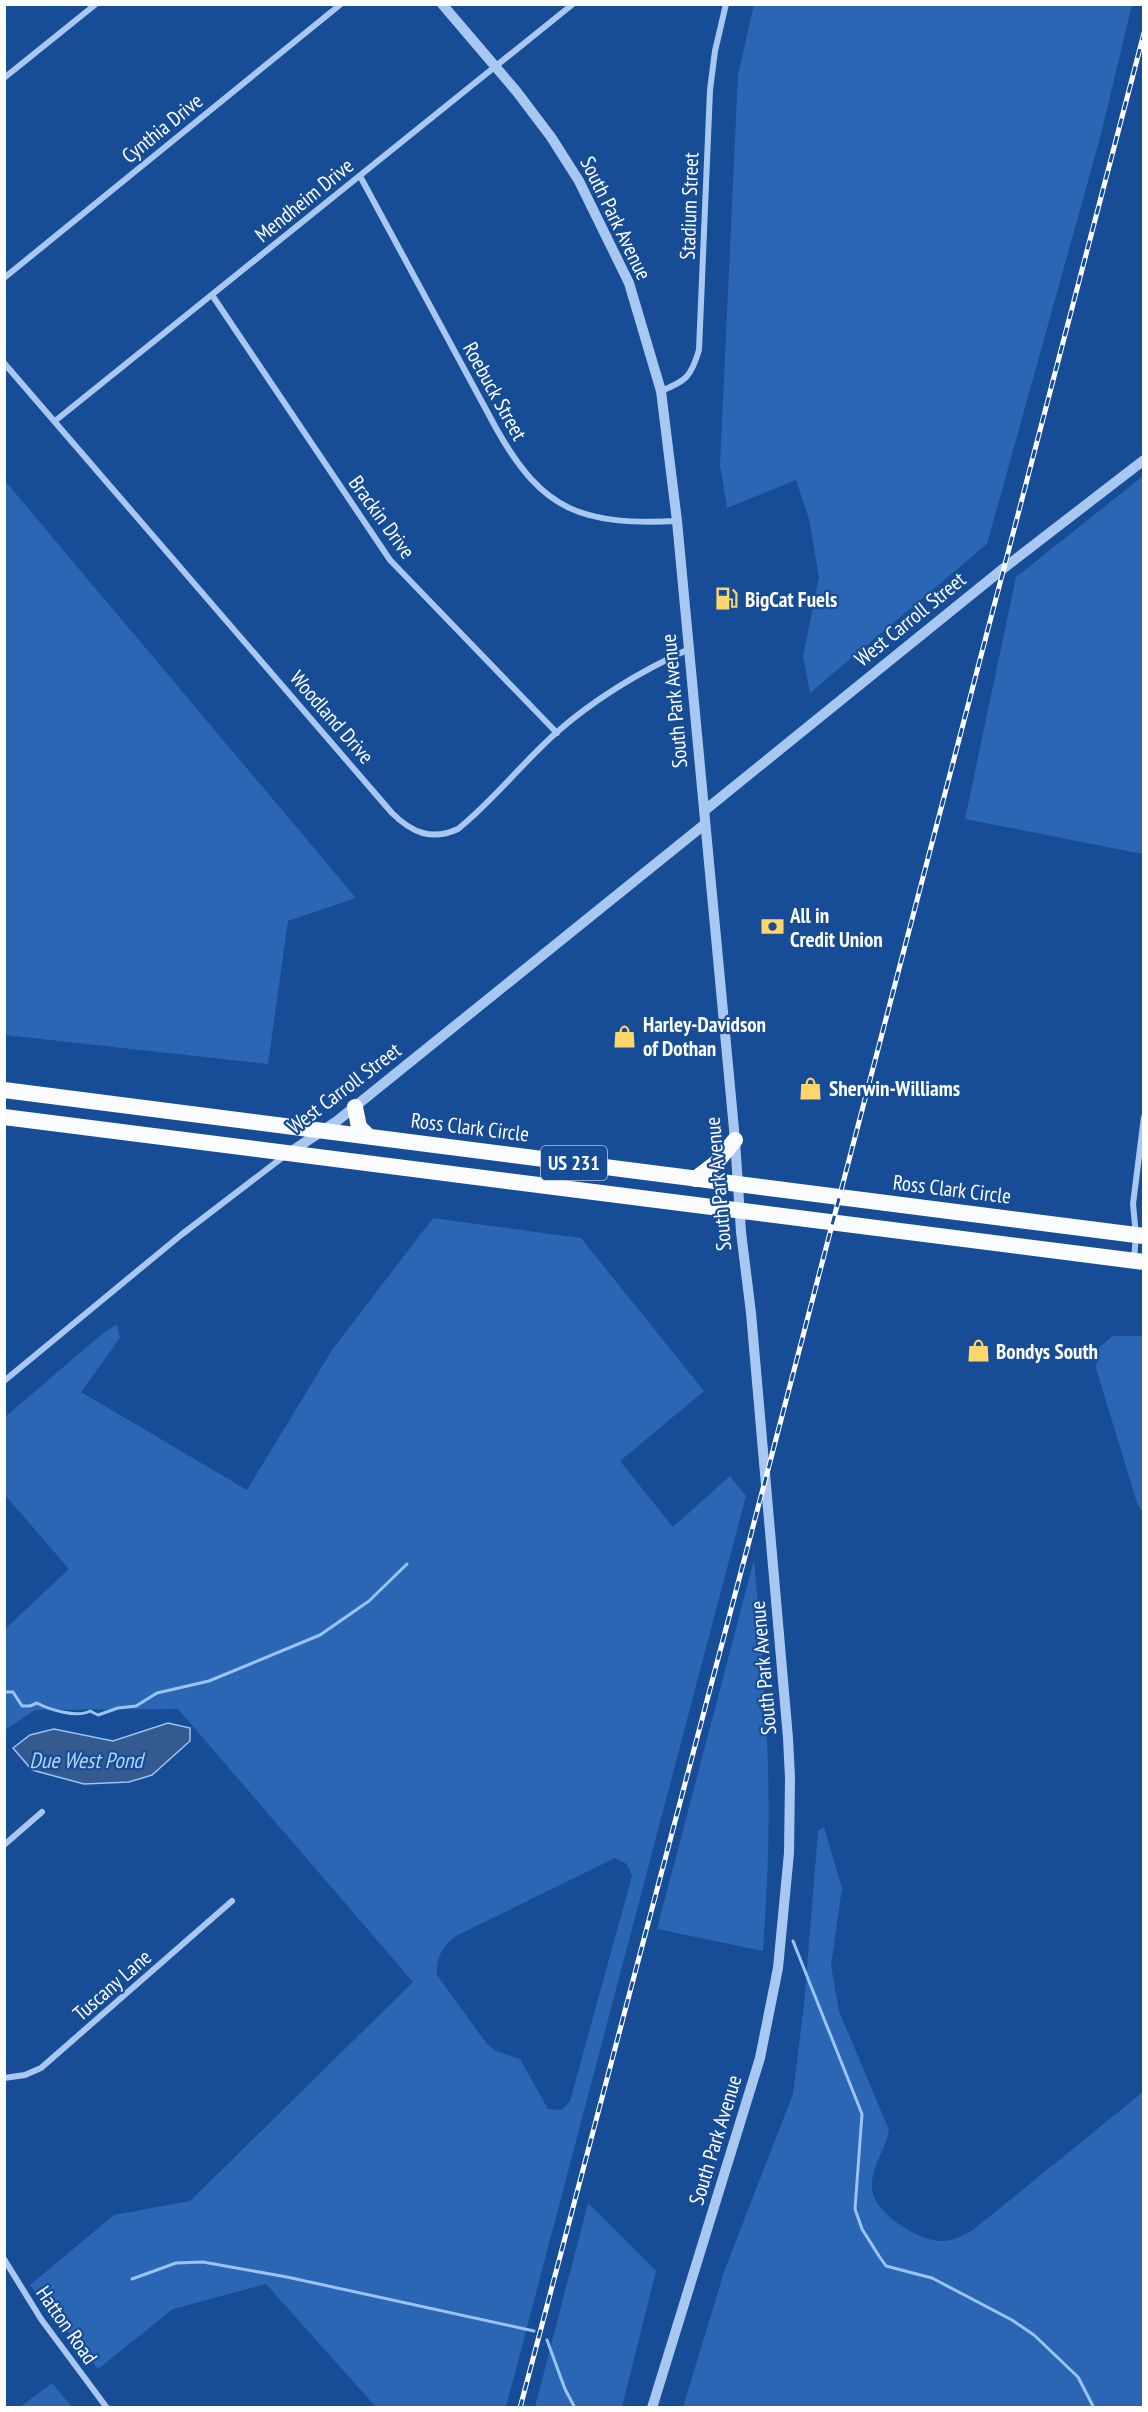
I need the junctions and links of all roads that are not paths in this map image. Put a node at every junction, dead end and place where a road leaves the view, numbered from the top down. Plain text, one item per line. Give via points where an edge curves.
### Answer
1 (96, 4) edge
2 (341, 4) edge
3 (442, 4) edge
4 (573, 4) edge
5 (726, 4) edge
6 (496, 67) junction
7 (4, 78) edge
8 (360, 176) junction
9 (4, 278) edge
10 (212, 295) junction
11 (4, 363) edge
12 (661, 391) junction
13 (54, 422) junction
14 (1143, 460) edge
15 (677, 521) junction
16 (689, 649) junction
17 (557, 732) junction
18 (704, 811) junction
19 (705, 824) junction
20 (4, 1090) edge
21 (355, 1107) junction
22 (4, 1117) edge
23 (1143, 1117) edge
24 (323, 1131) junction
25 (368, 1136) junction
26 (735, 1140) junction
27 (452, 1147) junction
28 (288, 1154) junction
29 (614, 1168) junction
30 (448, 1174) junction
31 (695, 1179) junction
32 (738, 1184) junction
33 (611, 1194) junction
34 (739, 1211) junction
35 (1140, 1236) edge
36 (1138, 1261) edge
37 (4, 1381) edge
38 (42, 1812) dead end
39 (4, 1845) edge
40 (232, 1901) dead end
41 (4, 2078) edge
42 (4, 2259) edge
43 (107, 2408) edge
44 (652, 2408) edge

1 - 7 street
2 - 9 street, Cynthia Drive
3 - 6 street, South Park Avenue
4 - 6 street, Mendheim Drive
5 - 12 street, Stadium Street via 710,90 699,350 688,377
6 - 8 street, Mendheim Drive
6 - 12 street, South Park Avenue via 551,137 599,218 629,283
8 - 10 street, Mendheim Drive
8 - 15 street, Roebuck Street via 496,428 527,476 549,496 591,517 635,523
10 - 13 street, Mendheim Drive
10 - 17 street, Brackin Drive via 390,560
11 - 13 street, Woodland Drive
12 - 15 street, South Park Avenue
13 - 17 street, Woodland Drive via 408,828 427,835 458,829
14 - 18 street, West Carroll Street
15 - 16 street, South Park Avenue
16 - 17 street, Woodland Drive via 620,684
16 - 18 street, South Park Avenue
18 - 19 street, South Park Avenue
19 - 21 street, West Carroll Street
19 - 26 street, South Park Avenue
20 - 24 highway, Ross Clark Circle / US 231
21 - 24 street, West Carroll Street
21 - 25 highway via 359,1127
22 - 28 highway, US 231
23 - 35 street via 1133,1204
24 - 25 highway, Ross Clark Circle / US 231
24 - 28 street, West Carroll Street
25 - 27 highway, Ross Clark Circle / US 231
26 - 31 highway via 716,1163
26 - 32 street, South Park Avenue
27 - 29 highway, Ross Clark Circle / US 231
27 - 30 highway
28 - 30 highway, US 231
28 - 37 street, West Carroll Street via 181,1235
29 - 31 highway, Ross Clark Circle / US 231
29 - 33 highway
30 - 33 highway, US 231
31 - 32 highway, Ross Clark Circle / US 231
32 - 34 street, South Park Avenue
32 - 35 highway, Ross Clark Circle / US 231
33 - 34 highway, US 231
34 - 36 highway, US 231
34 - 44 street, South Park Avenue via 788,1738 786,1900 771,2008 755,2077
35 - 36 street
38 - 39 street
40 - 41 street, Tuscany Lane via 41,2068
42 - 43 street, Hatton Road via 41,2319

